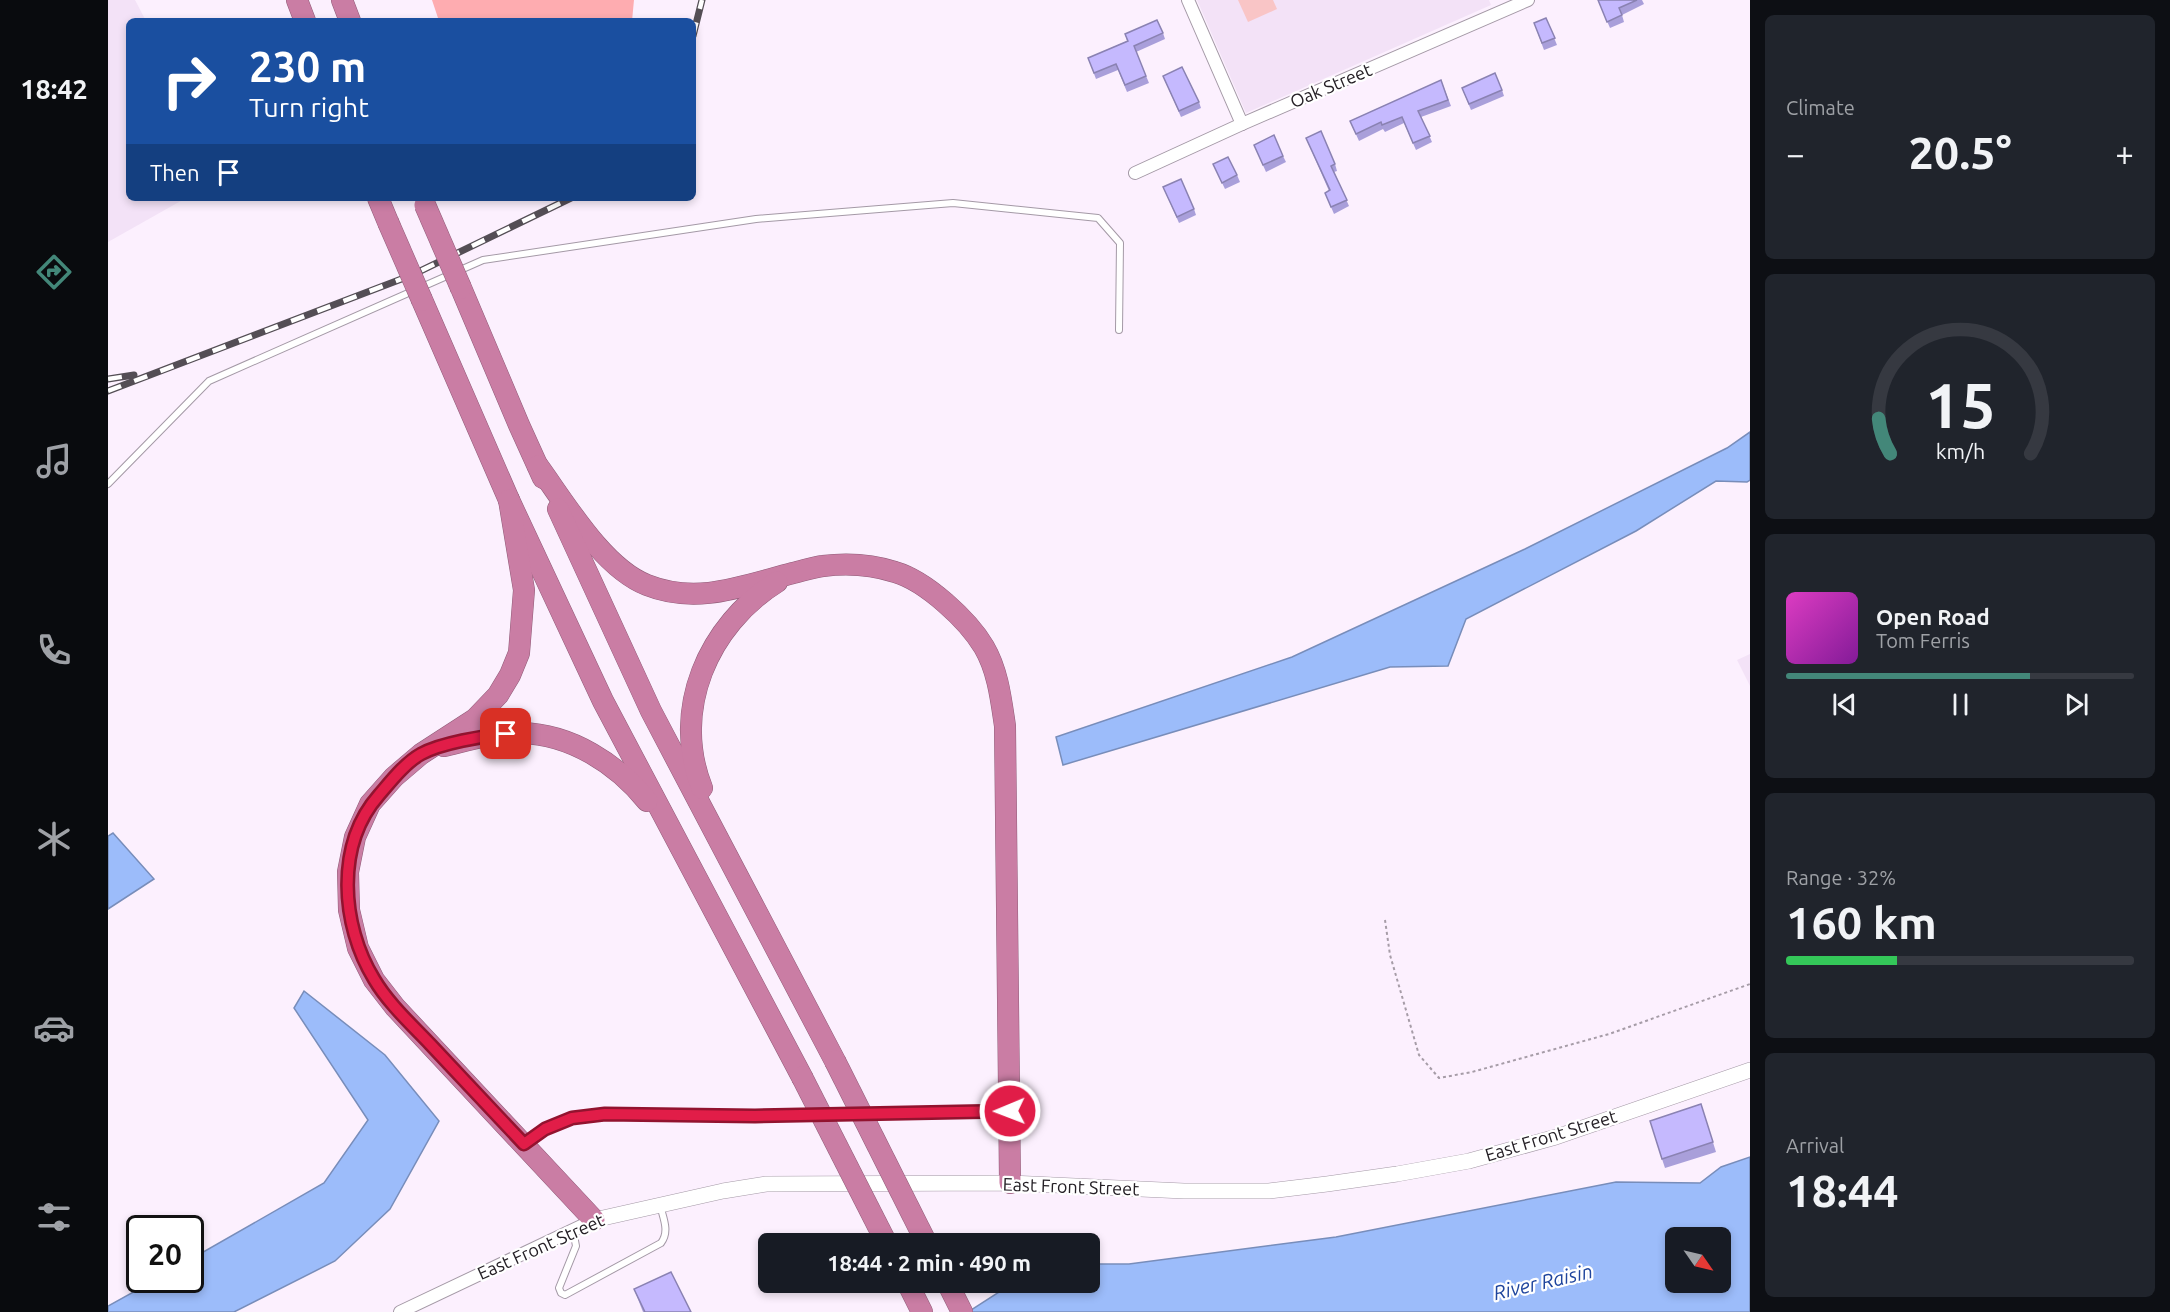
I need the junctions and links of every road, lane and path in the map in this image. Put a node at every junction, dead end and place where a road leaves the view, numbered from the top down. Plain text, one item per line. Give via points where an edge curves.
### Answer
1 (297, 0) edge
2 (342, 0) edge
3 (1188, 0) edge
4 (1528, 0) edge
5 (1500, 5) edge
6 (304, 18) edge
7 (349, 18) edge
8 (1242, 124) junction
9 (1135, 173) dead end
10 (379, 201) edge
11 (423, 202) edge
12 (1119, 330) dead end
13 (538, 466) junction
14 (108, 484) edge
15 (509, 500) junction
16 (790, 574) junction
17 (421, 754) junction
18 (735, 869) junction
19 (692, 870) junction
20 (1385, 920) dead end
21 (1750, 984) edge
22 (1750, 1070) edge
23 (1010, 1111) junction
24 (524, 1144) junction
25 (1010, 1183) junction
26 (659, 1205) junction
27 (594, 1220) junction
28 (573, 1230) junction
29 (881, 1233) edge
30 (922, 1233) edge
31 (912, 1293) edge
32 (952, 1293) edge
33 (399, 1312) edge
34 (922, 1312) edge
35 (962, 1312) edge

1 - 6 highway
2 - 7 highway
3 - 8 street
4 - 5 street, Oak Street
5 - 8 street, Oak Street
8 - 9 street, Oak Street
10 - 15 highway, bridge
11 - 13 highway, bridge
12 - 14 lane via 1120,243 1098,218 953,203 756,219 483,260 209,381
13 - 16 highway via 615,566 646,585 684,593 717,593
13 - 18 highway via 651,711
15 - 17 highway via 524,590 519,653 498,695 475,719
15 - 19 highway via 603,700
16 - 18 highway via 763,591 734,618 706,660 693,697 691,727 698,776
16 - 23 highway via 823,566 861,565 897,572 933,593 962,619 984,648 998,681 1005,726
17 - 19 highway via 510,733 564,741 605,762 637,789
17 - 24 highway via 370,804 355,837 348,872 349,910 358,948 374,980 395,1007
18 - 30 highway, bridge
19 - 29 highway, bridge
20 - 21 path via 1390,955 1419,1055 1439,1078 1609,1034
22 - 25 street, East Front Street via 1556,1137 1468,1161 1397,1174 1269,1191
23 - 24 lane via 755,1116 605,1114 572,1118 545,1129
23 - 25 highway
24 - 27 highway
25 - 26 street, East Front Street via 766,1184
26 - 27 street, East Front Street
26 - 28 lane via 666,1230 661,1243 565,1294 559,1288 576,1246
27 - 28 street, East Front Street
28 - 33 street, East Front Street
31 - 34 highway
32 - 35 highway

